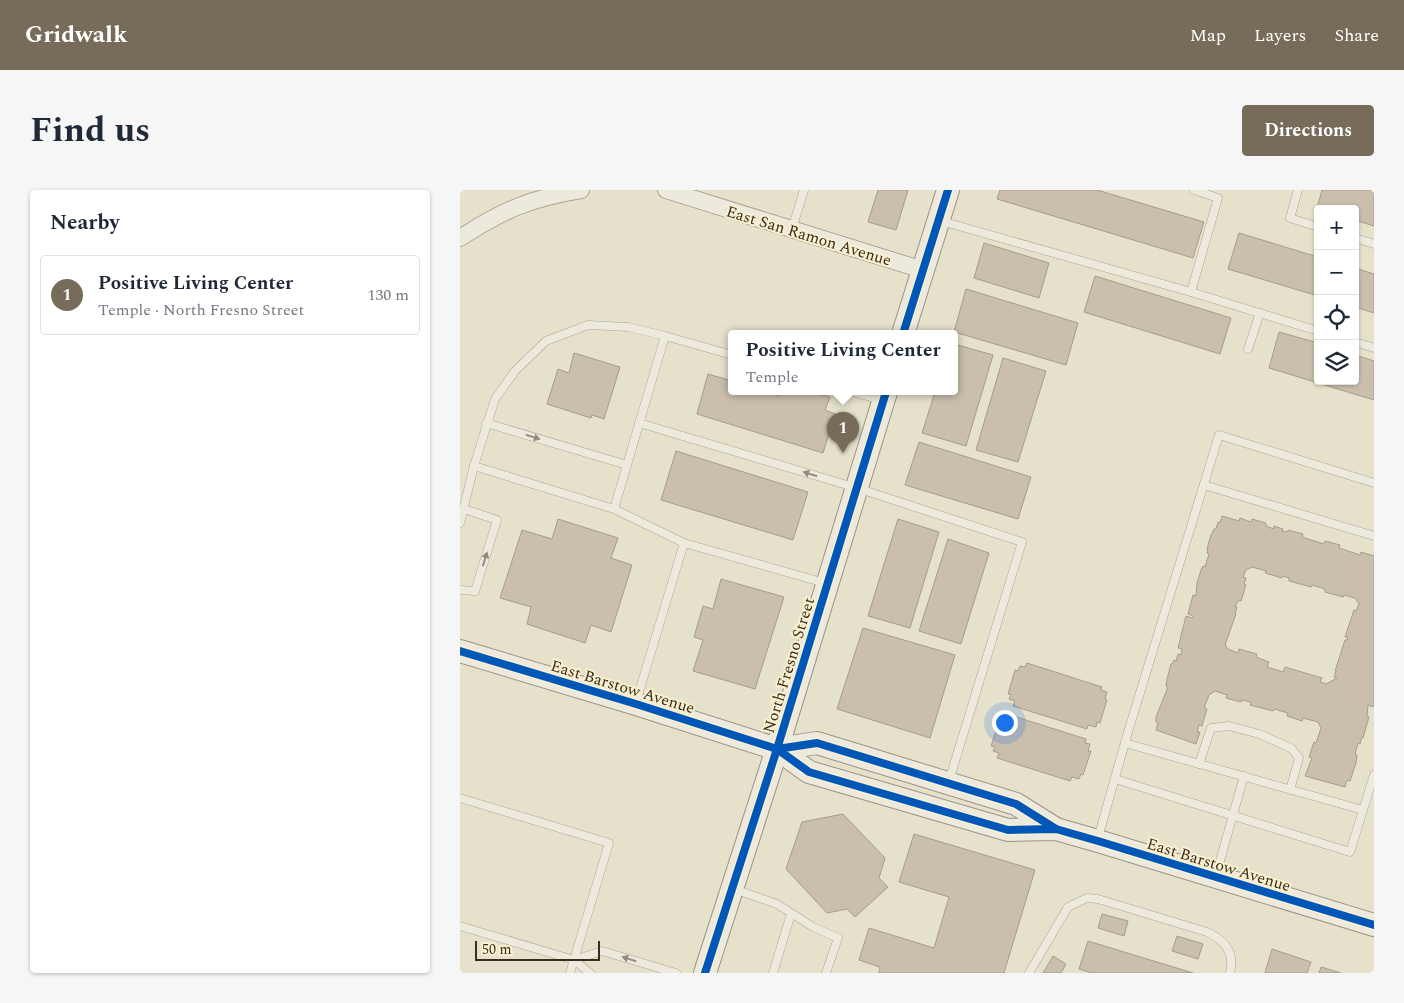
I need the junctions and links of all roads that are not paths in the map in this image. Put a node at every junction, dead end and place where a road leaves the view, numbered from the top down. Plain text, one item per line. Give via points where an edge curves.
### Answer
1 (581, 190) edge
2 (666, 190) edge
3 (804, 190) edge
4 (948, 190) edge
5 (1194, 190) edge
6 (1298, 190) edge
7 (523, 196) edge
8 (938, 220) junction
9 (1314, 226) edge
10 (792, 229) junction
11 (460, 238) edge
12 (1359, 239) edge
13 (1374, 244) edge
14 (923, 270) junction
15 (1191, 292) junction
16 (1260, 313) junction
17 (1314, 329) edge
18 (904, 330) edge
19 (665, 336) junction
20 (1359, 343) edge
21 (1374, 348) edge
22 (1248, 349) dead end
23 (728, 355) edge
24 (884, 396) edge
25 (639, 422) junction
26 (486, 423) junction
27 (627, 465) junction
28 (474, 466) junction
29 (1374, 483) edge
30 (1204, 485) junction
31 (857, 488) junction
32 (464, 509) junction
33 (614, 509) junction
34 (460, 523) edge
35 (1374, 536) edge
36 (684, 543) junction
37 (827, 584) junction
38 (460, 590) edge
39 (460, 651) edge
40 (636, 704) junction
41 (1125, 743) junction
42 (777, 749) junction
43 (1199, 764) junction
44 (1374, 775) edge
45 (1244, 776) junction
46 (1115, 779) junction
47 (948, 782) junction
48 (1290, 790) junction
49 (460, 798) edge
50 (1363, 810) junction
51 (1233, 815) junction
52 (1056, 830) junction
53 (1098, 841) junction
54 (1215, 876) junction
55 (732, 888) junction
56 (792, 914) junction
57 (1374, 925) edge
58 (460, 926) edge
59 (574, 960) junction
60 (570, 973) edge
61 (590, 973) edge
62 (676, 973) edge
63 (705, 973) edge
64 (773, 973) edge
65 (826, 973) edge
66 (1029, 973) edge
67 (1230, 973) edge

1 - 7 street
2 - 10 street, East San Ramon Avenue
3 - 10 lane
4 - 8 main road
5 - 15 lane via 1218,198
6 - 9 lane via 1290,218
7 - 11 street
8 - 14 main road
8 - 15 lane
10 - 14 street, East San Ramon Avenue
12 - 13 lane
14 - 18 main road
15 - 16 lane
16 - 17 lane
16 - 22 lane
19 - 23 lane
19 - 25 lane
19 - 26 lane via 628,327 588,325 546,341 515,371 495,399
20 - 21 lane
24 - 31 main road, North Fresno Street
25 - 27 lane
31 -> 25 lane
26 -> 27 lane
26 - 28 lane
27 - 33 lane
28 - 32 lane
28 - 33 lane
29 - 30 lane via 1218,435
30 - 35 lane
30 - 41 lane
31 - 37 main road, North Fresno Street
31 - 47 lane via 1022,542
32 - 34 lane
38 -> 32 lane via 475,591 497,520
33 - 36 lane
36 - 37 lane
36 - 40 lane
37 - 42 main road, North Fresno Street
39 - 40 main road, East Barstow Avenue
40 - 42 main road, East Barstow Avenue
41 - 43 lane
41 - 46 lane
42 - 47 main road, East Barstow Avenue via 817,744
42 - 52 main road, East Barstow Avenue via 809,772 1008,830
42 - 55 main road, North Fresno Street
43 - 45 lane
43 - 48 lane via 1211,728 1229,726 1259,734 1291,748 1299,758
44 - 50 lane
45 - 48 lane
45 - 51 lane
46 - 51 lane
46 - 53 lane
47 - 52 main road, East Barstow Avenue via 1016,804
48 - 50 lane
49 - 59 lane via 609,843
50 - 51 lane via 1350,852
51 - 54 lane
52 - 53 main road, East Barstow Avenue
53 - 54 main road, East Barstow Avenue
54 - 57 main road, East Barstow Avenue
55 - 56 lane via 777,904
55 - 63 main road, North Fresno Street
56 - 64 lane
56 - 65 lane via 838,938
58 - 59 lane
59 - 60 lane
59 - 61 lane
62 -> 59 lane via 602,951
66 - 67 lane via 1068,907 1087,898 1218,937 1231,955

